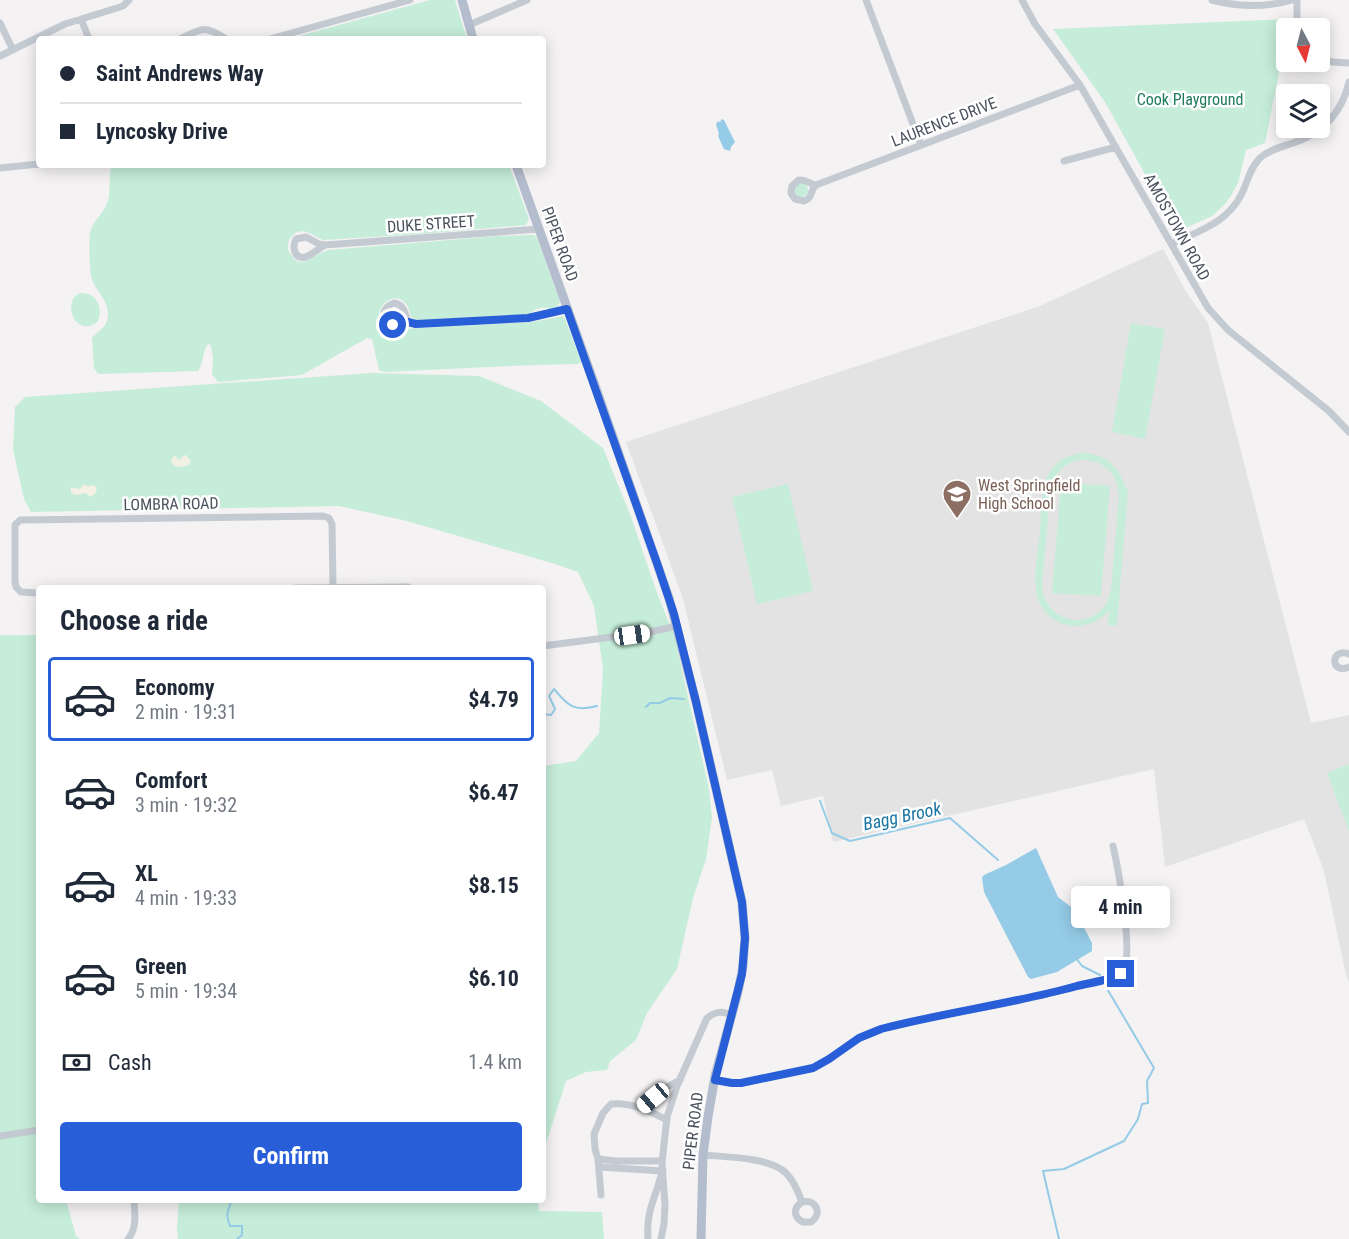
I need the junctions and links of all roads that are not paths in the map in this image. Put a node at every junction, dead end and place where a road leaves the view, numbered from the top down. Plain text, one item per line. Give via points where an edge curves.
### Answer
1 (129, 0) edge
2 (410, 0) edge
3 (462, 0) edge
4 (527, 0) edge
5 (866, 0) edge
6 (1022, 0) edge
7 (1212, 0) edge
8 (1292, 0) edge
9 (1297, 0) edge
10 (81, 18) junction
11 (1297, 18) edge
12 (0, 23) edge
13 (469, 25) junction
14 (40, 36) edge
15 (88, 36) edge
16 (186, 36) edge
17 (221, 36) edge
18 (281, 36) edge
19 (473, 36) edge
20 (36, 38) edge
21 (13, 50) junction
22 (0, 56) edge
23 (1330, 61) edge
24 (1349, 63) edge
25 (1349, 82) edge
26 (1080, 85) junction
27 (921, 145) junction
28 (1116, 147) junction
29 (1064, 161) dead end
30 (36, 165) edge
31 (0, 168) edge
32 (517, 168) edge
33 (816, 185) dead end
34 (539, 229) junction
35 (1172, 244) junction
36 (325, 245) dead end
37 (567, 309) junction
38 (408, 322) dead end
39 (1349, 432) edge
40 (333, 585) edge
41 (36, 593) edge
42 (677, 626) junction
43 (546, 646) edge
44 (1349, 654) edge
45 (1349, 667) edge
46 (1113, 846) dead end
47 (732, 1015) junction
48 (680, 1080) junction
49 (715, 1080) junction
50 (641, 1108) junction
51 (667, 1120) junction
52 (36, 1130) edge
53 (0, 1136) edge
54 (703, 1155) junction
55 (662, 1161) junction
56 (598, 1163) junction
57 (663, 1171) junction
58 (601, 1195) dead end
59 (802, 1202) dead end
60 (134, 1203) edge
61 (128, 1239) edge
62 (648, 1239) edge
63 (661, 1239) edge
64 (701, 1239) edge

1 - 10 street via 123,6
2 - 18 street
3 - 13 main road
4 - 13 street
5 - 27 street
6 - 26 street, AMOSTOWN ROAD
7 - 8 street via 1249,7
9 - 11 street
10 - 14 street
10 - 15 street
12 - 21 street
13 - 19 main road
16 - 17 street via 206,29
20 - 21 street
21 - 22 street
23 - 24 street
25 - 35 street via 1328,123 1310,136 1263,156 1252,167 1229,212 1211,226
26 - 27 street, LAURENCE DRIVE
26 - 28 street, AMOSTOWN ROAD
27 - 33 street, LAURENCE DRIVE
28 - 29 street
28 - 35 street, AMOSTOWN ROAD
30 - 31 street
32 - 34 main road, PIPER ROAD
34 - 36 street, DUKE STREET
34 - 37 main road, PIPER ROAD
35 - 39 street, AMOSTOWN ROAD via 1216,317
37 - 38 street via 528,318
37 - 42 main road, PIPER ROAD
40 - 41 street, LOMBRA ROAD via 332,524 327,517 20,520 16,523 14,546 16,585 25,593
42 - 43 street
42 - 47 main road, PIPER ROAD via 742,902 744,958
44 - 45 street via 1340,653 1335,662 1341,669
46 - 49 street via 1127,957 1116,977 881,1029 859,1038 813,1068 741,1083
47 - 48 street via 719,1011 707,1018
47 - 49 main road, PIPER ROAD
48 - 50 street
48 - 51 street
49 - 54 main road, PIPER ROAD
50 - 51 street
50 - 56 street via 611,1104 603,1113 594,1134
51 - 55 street
52 - 53 street
54 - 59 street via 777,1166 790,1178
54 - 64 main road, PIPER ROAD
55 - 56 street
55 - 57 street
56 - 57 street
56 - 58 street
57 - 62 street via 650,1209
57 - 63 street
60 - 61 street via 134,1226

